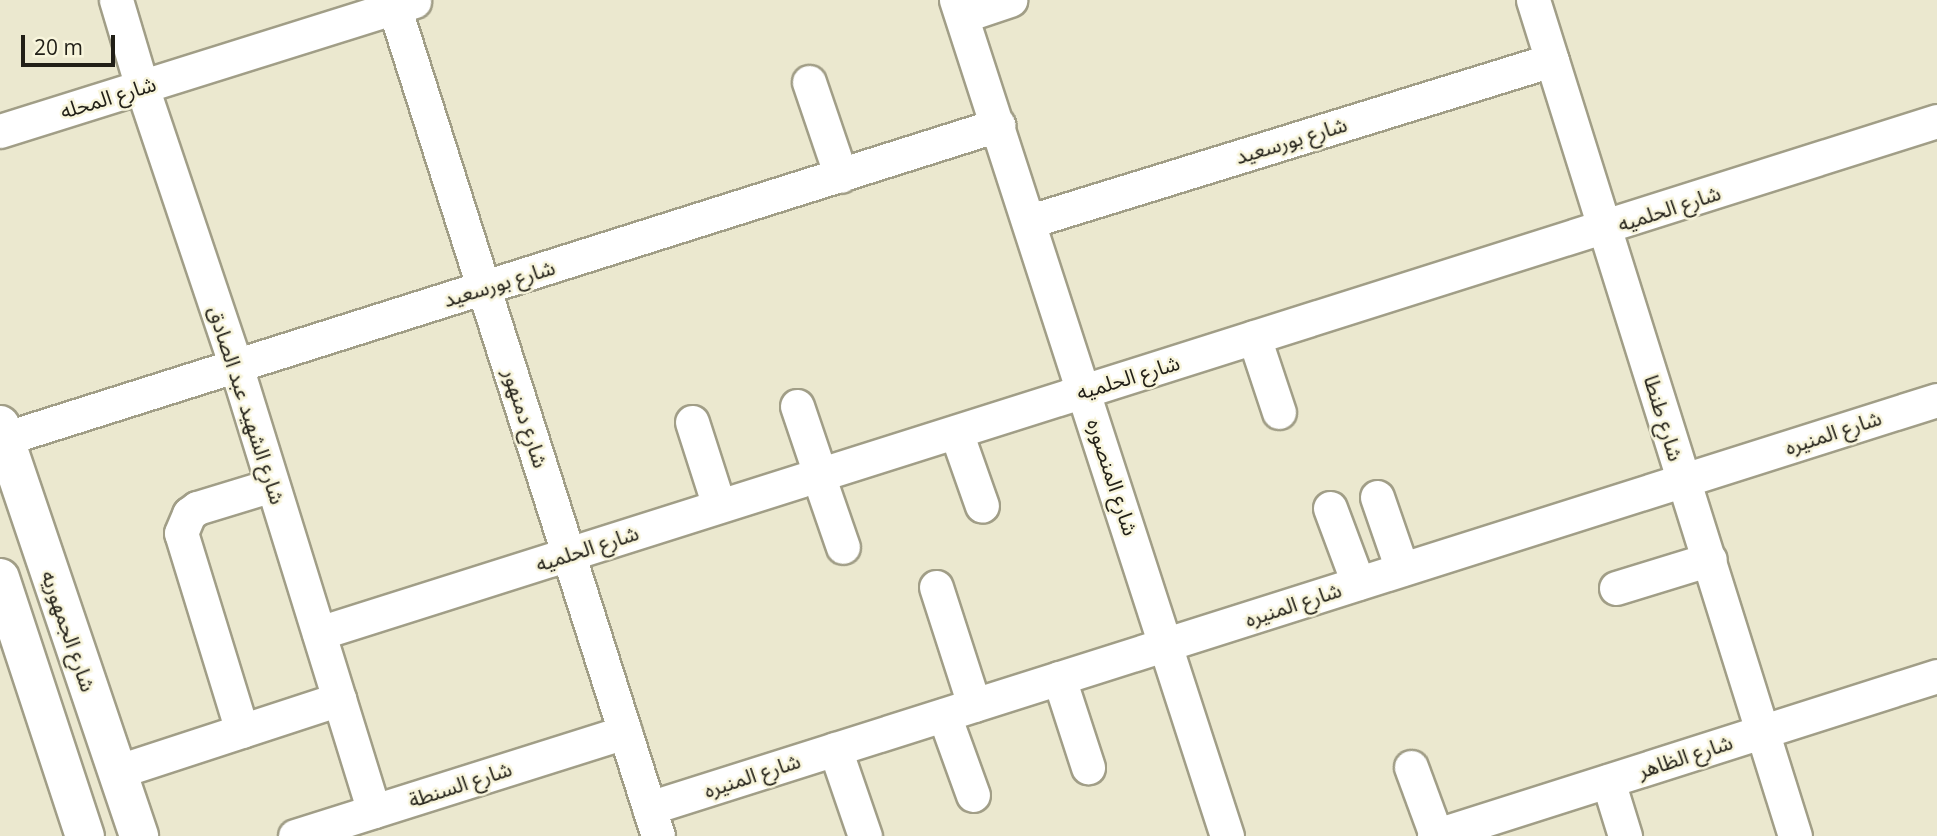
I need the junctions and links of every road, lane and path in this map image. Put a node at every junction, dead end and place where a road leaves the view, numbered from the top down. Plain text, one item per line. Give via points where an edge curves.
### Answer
1 (116, 0) edge
2 (1010, 0) edge
3 (1533, 0) edge
4 (401, 2) edge
5 (959, 8) edge
6 (1552, 60) junction
7 (809, 82) dead end
8 (142, 87) junction
9 (998, 125) junction
10 (1936, 125) edge
11 (0, 131) edge
12 (841, 176) junction
13 (1030, 221) junction
14 (1605, 228) junction
15 (484, 288) junction
16 (1254, 337) junction
17 (236, 366) junction
18 (1085, 391) junction
19 (797, 406) dead end
20 (1935, 408) edge
21 (1279, 412) dead end
22 (692, 422) dead end
23 (956, 432) junction
24 (1, 435) edge
25 (819, 475) junction
26 (1684, 480) junction
27 (272, 485) junction
28 (1377, 497) dead end
29 (719, 506) junction
30 (982, 506) dead end
31 (1330, 508) dead end
32 (843, 547) dead end
33 (569, 554) junction
34 (1710, 559) junction
35 (1402, 569) junction
36 (0, 578) edge
37 (1358, 583) junction
38 (936, 587) dead end
39 (1616, 588) dead end
40 (319, 633) junction
41 (1166, 644) junction
42 (1937, 677) edge
43 (1059, 678) junction
44 (339, 699) junction
45 (959, 710) junction
46 (242, 731) junction
47 (625, 732) junction
48 (1763, 732) junction
49 (835, 749) junction
50 (1088, 767) dead end
51 (1411, 767) dead end
52 (116, 772) junction
53 (1608, 781) junction
54 (973, 795) dead end
55 (374, 811) junction
56 (653, 822) edge
57 (85, 836) edge
58 (139, 836) edge
59 (295, 836) edge
60 (865, 836) edge
61 (1227, 836) edge
62 (1435, 836) edge
63 (1625, 836) edge
64 (1795, 836) edge

1 - 8 street, شارع الشهيد عبد الصادق
2 - 5 street
3 - 6 street, شارع طنطا
4 - 8 street, شارع المحله
4 - 15 street, شارع دمنهور
5 - 9 street, شارع المنصوره
6 - 13 street, شارع بورسعيد
6 - 14 street, شارع طنطا
7 - 12 street
8 - 11 street, شارع المحله
8 - 17 street, شارع الشهيد عبد الصادق
9 - 12 street, شارع بورسعيد
9 - 13 street, شارع المنصوره
10 - 14 street, شارع الحلميه
12 - 15 street, شارع بورسعيد
13 - 18 street, شارع المنصوره
14 - 16 street, شارع الحلميه
14 - 26 street, شارع طنطا
15 - 17 street, شارع بورسعيد
15 - 33 street, شارع دمنهور
16 - 18 street, شارع الحلميه
16 - 21 street
17 - 24 street, شارع بورسعيد
17 - 27 street, شارع الشهيد عبد الصادق
18 - 23 street, شارع الحلميه
18 - 41 street, شارع المنصوره
19 - 25 street
20 - 26 street, شارع المنيره
22 - 29 street
23 - 25 street, شارع الحلميه
23 - 30 street
24 - 52 main road, شارع الجمهوريه
25 - 29 street, شارع الحلميه
25 - 32 street
26 - 34 street, شارع طنطا
26 - 35 street, شارع المنيره
27 - 40 street, شارع الشهيد عبد الصادق
27 - 46 street via 197,508 189,514 181,533
28 - 35 street
29 - 33 street, شارع الحلميه
31 - 37 street
33 - 40 street, شارع الحلميه
33 - 47 street, شارع دمنهور
34 - 39 street
34 - 48 street, شارع طنطا
35 - 37 street, شارع المنيره
36 - 57 main road
37 - 41 street, شارع المنيره
38 - 45 street
40 - 44 street, شارع الشهيد عبد الصادق
41 - 43 street, شارع المنيره
41 - 61 street, شارع المنصوره
42 - 48 street, شارع الظاهر
43 - 45 street, شارع المنيره
43 - 50 street
44 - 46 street
44 - 55 street, شارع الشهيد عبد الصادق
45 - 49 street, شارع المنيره
45 - 54 street
46 - 52 street
47 - 55 street, شارع السنطة
47 - 56 street, شارع دمنهور
48 - 53 street, شارع الظاهر
48 - 64 street, شارع طنطا
49 - 56 street, شارع المنيره
49 - 60 street
51 - 62 street
52 - 58 main road, شارع الجمهوريه
53 - 62 street, شارع الظاهر
53 - 63 street
55 - 59 street, شارع السنطة

